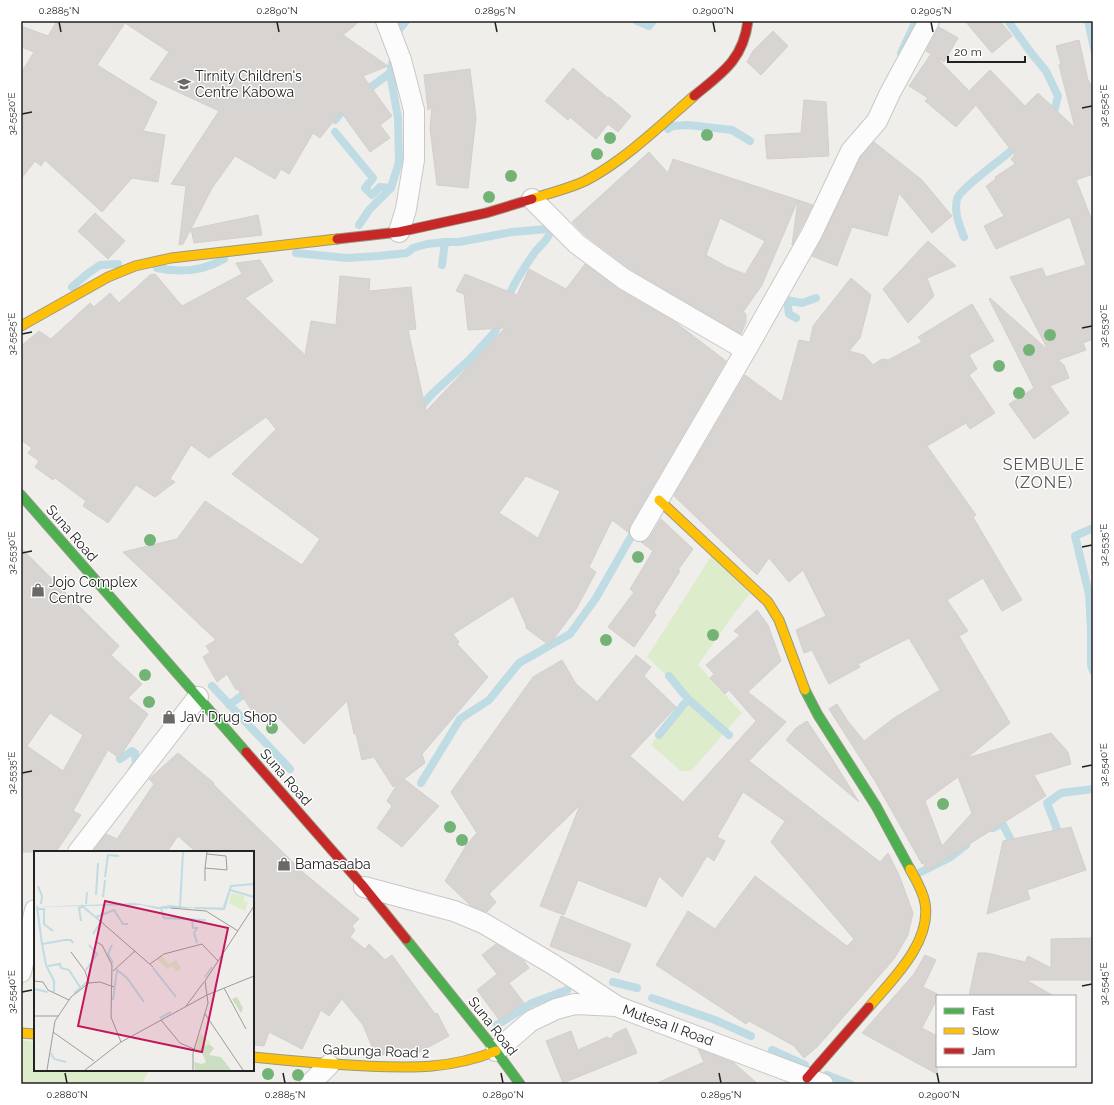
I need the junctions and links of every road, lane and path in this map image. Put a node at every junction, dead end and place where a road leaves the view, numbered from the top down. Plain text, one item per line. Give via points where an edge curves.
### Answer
1 (386, 21) edge
2 (748, 21) edge
3 (929, 21) edge
4 (532, 200) junction
5 (399, 232) junction
6 (21, 326) edge
7 (746, 350) junction
8 (21, 495) edge
9 (660, 500) junction
10 (640, 532) dead end
11 (198, 697) junction
12 (79, 851) edge
13 (364, 887) junction
14 (34, 914) edge
15 (21, 972) edge
16 (616, 1006) junction
17 (21, 1033) edge
18 (34, 1034) edge
19 (496, 1051) junction
20 (254, 1057) edge
21 (329, 1064) junction
22 (815, 1081) edge
23 (310, 1084) edge
24 (520, 1084) edge

1 - 5 street via 401,60 414,110 414,160 406,209
2 - 4 street via 743,44 736,58 638,144 584,181
3 - 7 street via 877,120 851,151 812,233
4 - 5 street
4 - 7 street via 577,244 624,279
5 - 6 street via 155,261 108,277
7 - 9 street
8 - 11 street, Suna Road
9 - 10 street
9 - 22 street via 768,602 779,620 809,698 881,813 920,886 926,909 924,930 917,946
11 - 12 street
11 - 13 street, Suna Road
13 - 16 street via 454,911 483,924 554,965
13 - 19 street, Suna Road
14 - 15 street
16 - 19 street, Mutesa II Road via 575,1004 556,1009 531,1021
16 - 22 street, Mutesa II Road
17 - 18 street
19 - 21 street, Gabunga Road 2 via 480,1058 426,1068
19 - 24 street, Suna Road
20 - 21 street, Gabunga Road 2
21 - 23 street

